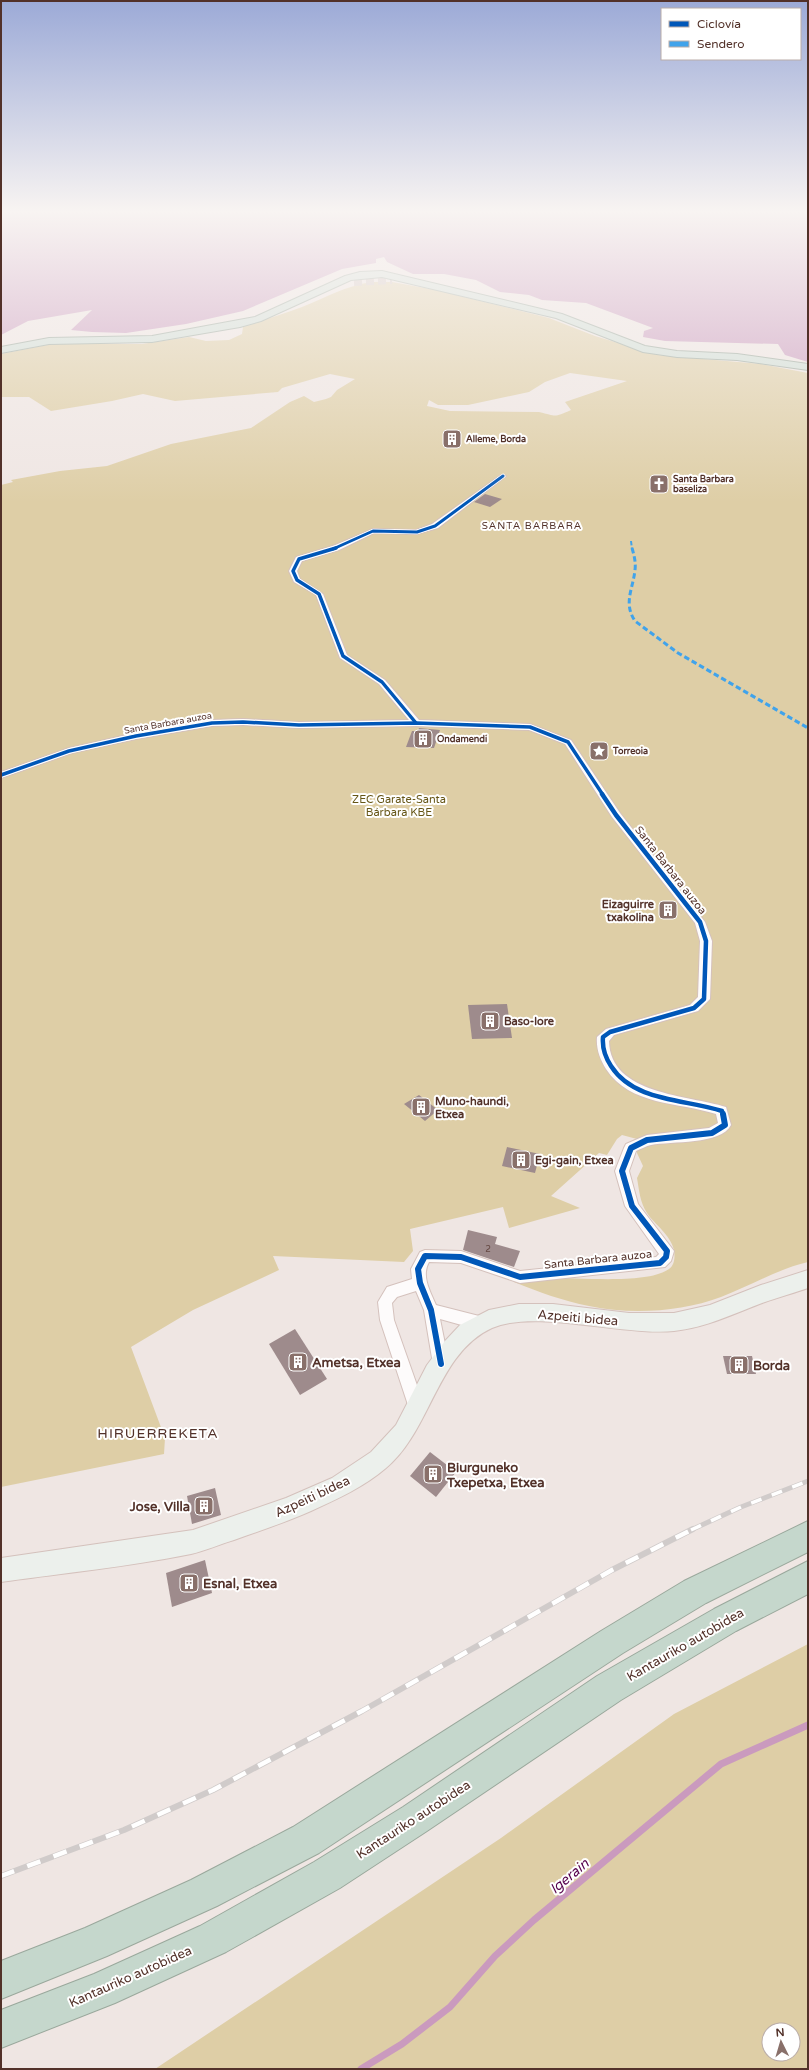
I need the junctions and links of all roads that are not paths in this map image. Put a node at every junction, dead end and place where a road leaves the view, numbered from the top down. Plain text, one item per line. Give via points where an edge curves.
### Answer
1 (280, 310) edge
2 (533, 310) edge
3 (1, 350) edge
4 (754, 360) junction
5 (808, 367) edge
6 (808, 371) edge
7 (503, 476) dead end
8 (416, 723) junction
9 (1, 775) edge
10 (808, 1279) edge
11 (420, 1283) junction
12 (431, 1310) junction
13 (483, 1324) junction
14 (441, 1364) junction
15 (417, 1408) junction
16 (808, 1536) edge
17 (1, 1570) edge
18 (808, 1576) edge
19 (1, 1980) edge
20 (1, 2029) edge

1 - 3 highway via 240,324 152,339 49,341
2 - 4 highway via 559,316 643,349
4 - 5 highway
4 - 6 highway
7 - 8 street via 435,526 417,532 373,531 336,548 299,559 293,571 297,580 319,594 343,656 382,682
8 - 9 street, Santa Barbara auzoa via 212,723 69,751
8 - 11 street, Santa Barbara auzoa via 530,727 568,742 616,815 700,922 706,941 704,999 694,1008 610,1032 603,1037 602,1048 611,1068 623,1083 655,1096 710,1106 722,1111 725,1125 712,1133 647,1140 631,1148 622,1171 632,1206 667,1251 666,1257 660,1263 520,1277 461,1257 425,1256 418,1269
10 - 13 main road, Azpeiti bidea via 711,1314 674,1322 629,1322 553,1313 519,1313 489,1319
11 - 12 street, Santa Barbara auzoa
11 - 15 street via 392,1292 385,1302 387,1320
12 - 13 street
12 - 14 street, Santa Barbara auzoa
13 - 14 main road, Azpeiti bidea via 467,1332
14 - 15 main road, Azpeiti bidea
15 - 17 main road, Azpeiti bidea via 404,1433 379,1460 340,1486 289,1509 193,1542
16 - 19 highway via 695,1592 618,1638 306,1840 204,1893 94,1943
18 - 20 highway, Kantauriko autobidea via 725,1620 609,1688 321,1879 206,1942 102,1990

